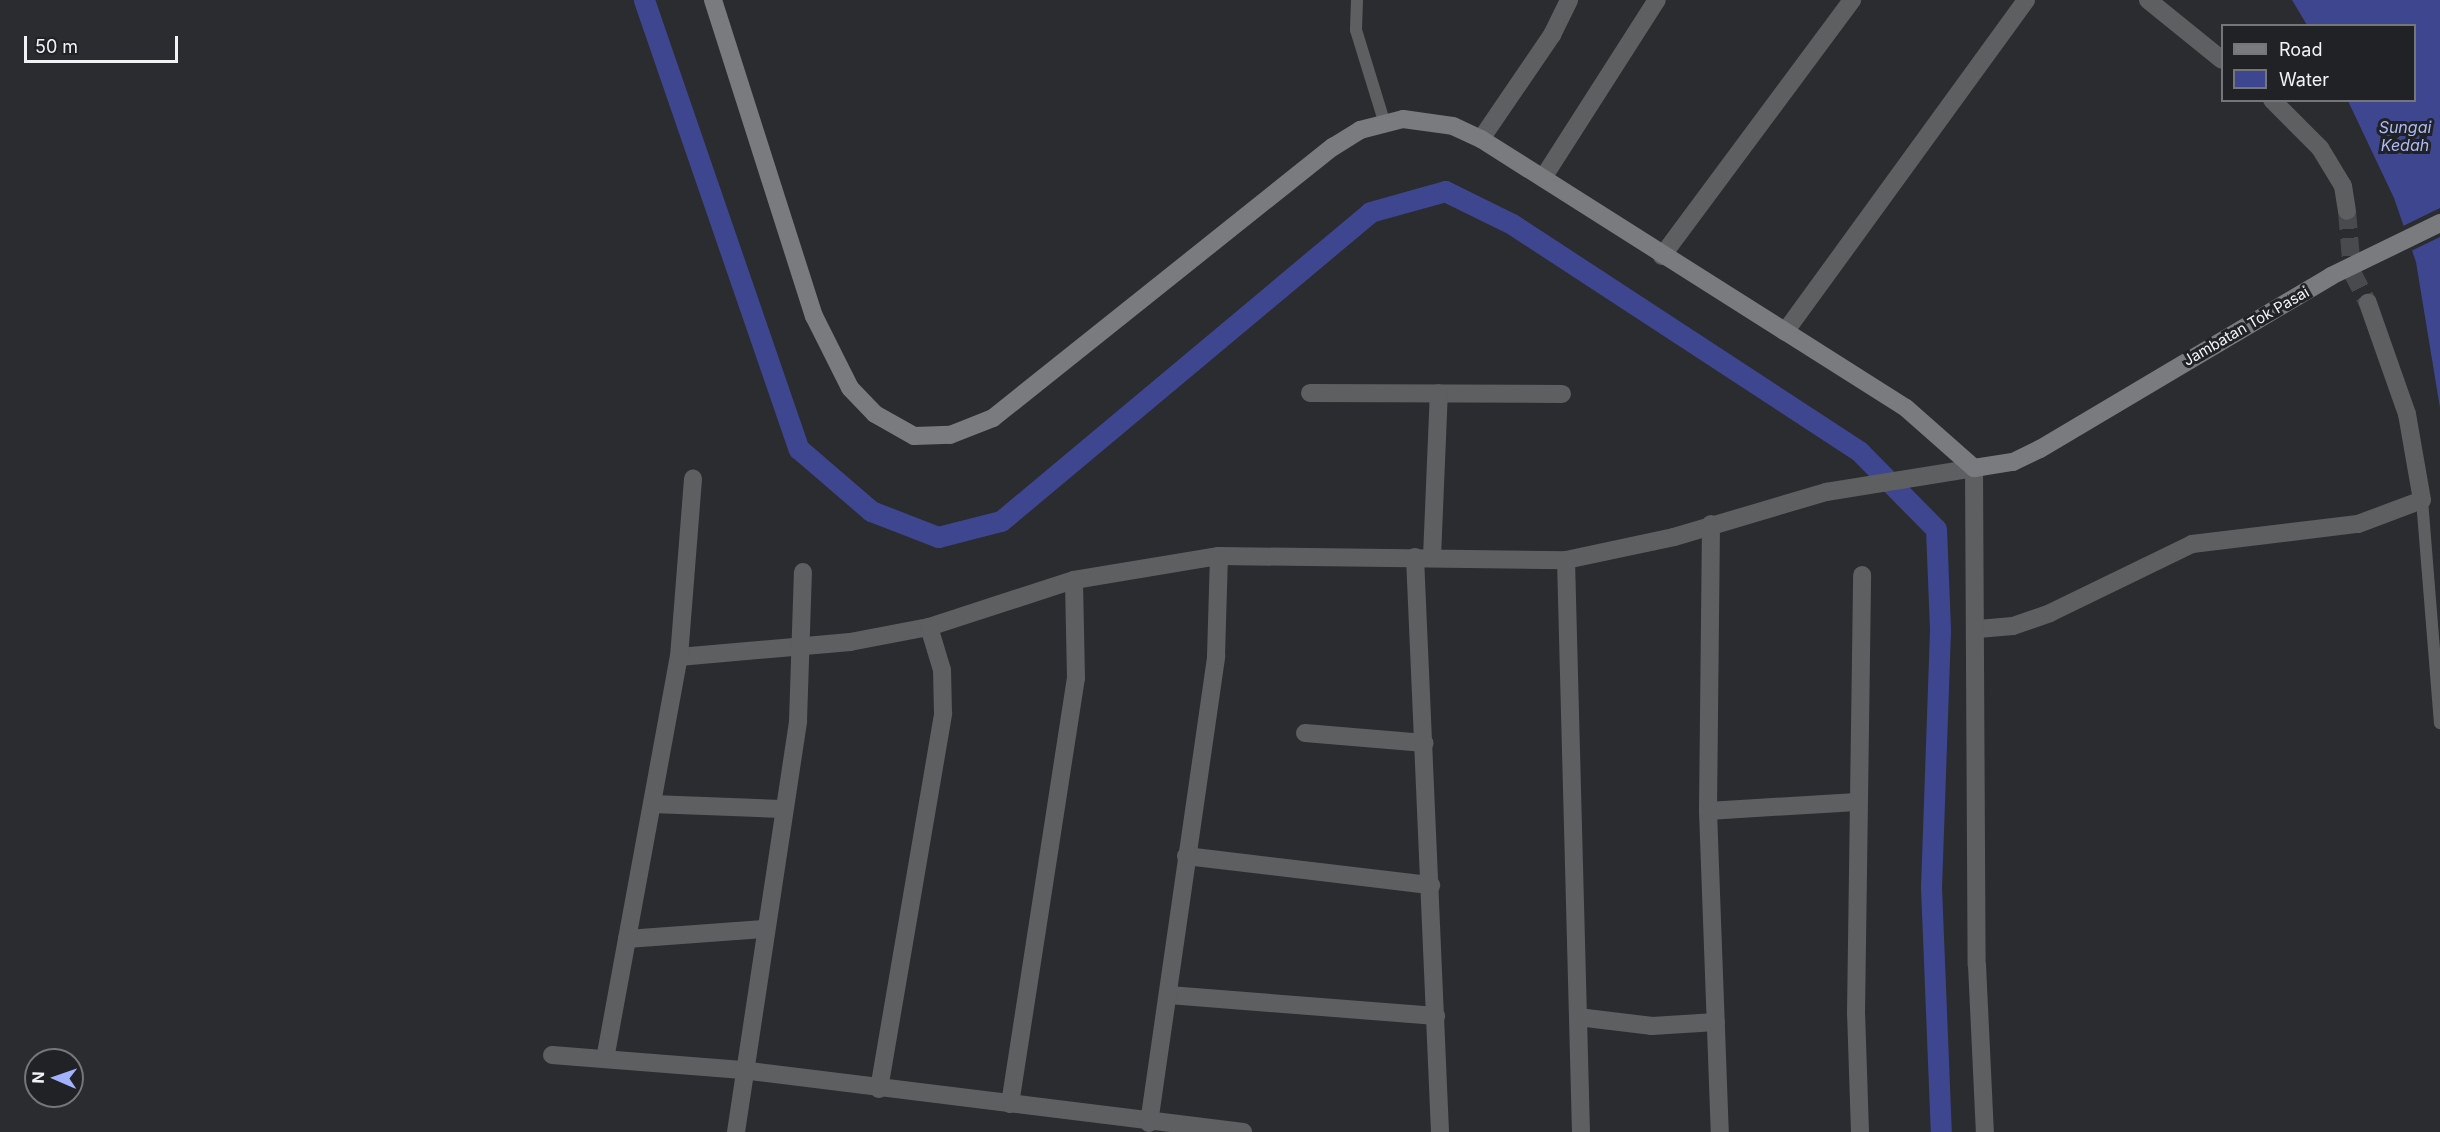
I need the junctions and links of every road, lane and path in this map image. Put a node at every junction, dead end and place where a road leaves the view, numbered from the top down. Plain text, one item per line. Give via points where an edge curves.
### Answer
1 (713, 0) edge
2 (1357, 0) edge
3 (1569, 0) edge
4 (1657, 0) edge
5 (1852, 0) edge
6 (2026, 0) edge
7 (2148, 0) edge
8 (2221, 58) edge
9 (2274, 102) edge
10 (1384, 122) junction
11 (1481, 139) junction
12 (1543, 178) junction
13 (2347, 211) tunnel mouth
14 (2440, 223) edge
15 (1662, 256) junction
16 (2368, 303) tunnel mouth
17 (1785, 332) junction
18 (1310, 393) dead end
19 (1439, 393) junction
20 (1562, 394) dead end
21 (1974, 468) junction
22 (693, 479) dead end
23 (2422, 500) junction
24 (1711, 524) junction
25 (1219, 556) junction
26 (1424, 557) junction
27 (1566, 561) junction
28 (804, 572) dead end
29 (1862, 575) dead end
30 (1074, 580) junction
31 (929, 627) junction
32 (1978, 629) junction
33 (802, 646) junction
34 (679, 657) junction
35 (2440, 723) edge
36 (1305, 733) dead end
37 (1425, 743) junction
38 (1857, 802) junction
39 (652, 804) junction
40 (781, 809) junction
41 (1708, 811) junction
42 (1185, 856) junction
43 (1431, 885) junction
44 (764, 929) junction
45 (627, 939) junction
46 (1169, 995) junction
47 (1436, 1016) junction
48 (1578, 1017) junction
49 (1716, 1022) junction
50 (552, 1055) dead end
51 (605, 1059) junction
52 (742, 1070) junction
53 (879, 1089) junction
54 (1010, 1104) junction
55 (1149, 1123) junction
56 (736, 1132) edge
57 (1243, 1132) edge
58 (1440, 1132) edge
59 (1581, 1132) edge
60 (1720, 1132) edge
61 (1860, 1132) edge
62 (1985, 1132) edge

1 - 10 main road via 814,316 850,388 875,414 914,436 971,429 1022,398 1333,147
2 - 10 lane via 1356,30
3 - 11 street via 1552,35
4 - 12 street
5 - 15 street
6 - 17 street
7 - 8 street
9 - 13 street via 2320,148 2343,186
10 - 11 main road via 1420,118
11 - 12 main road
12 - 15 main road
14 - 21 main road, Jambatan Tok Pasai via 2331,276 2058,439 2013,462
15 - 17 main road
16 - 23 street via 2407,414
17 - 21 main road via 1906,408
18 - 19 street
19 - 20 street
19 - 26 street
21 - 24 street via 1826,492
21 - 32 street
22 - 34 street
23 - 32 street via 2358,524 2192,544 2050,613 2013,626
23 - 35 lane
24 - 27 street
24 - 41 street
25 - 26 street
25 - 30 street
25 - 42 street via 1216,656
26 - 27 street
26 - 37 street
27 - 48 street
28 - 33 street
29 - 38 street
30 - 31 street
30 - 54 street via 1076,678
31 - 33 street
31 - 53 street via 942,670 944,713
32 - 62 street via 1977,965
33 - 34 street
33 - 40 street via 798,721
34 - 39 street
36 - 37 street
37 - 43 street
38 - 41 street
38 - 61 street
39 - 40 street
39 - 45 street
40 - 44 street
41 - 49 street
42 - 43 street
42 - 46 street
43 - 47 street
44 - 45 street
44 - 52 street
45 - 51 street
46 - 47 street
46 - 55 street
47 - 58 street
48 - 49 street via 1653,1026
48 - 59 street
49 - 60 street
50 - 51 street
51 - 52 street
52 - 53 street
52 - 56 street
53 - 54 street
54 - 55 street
55 - 57 street

